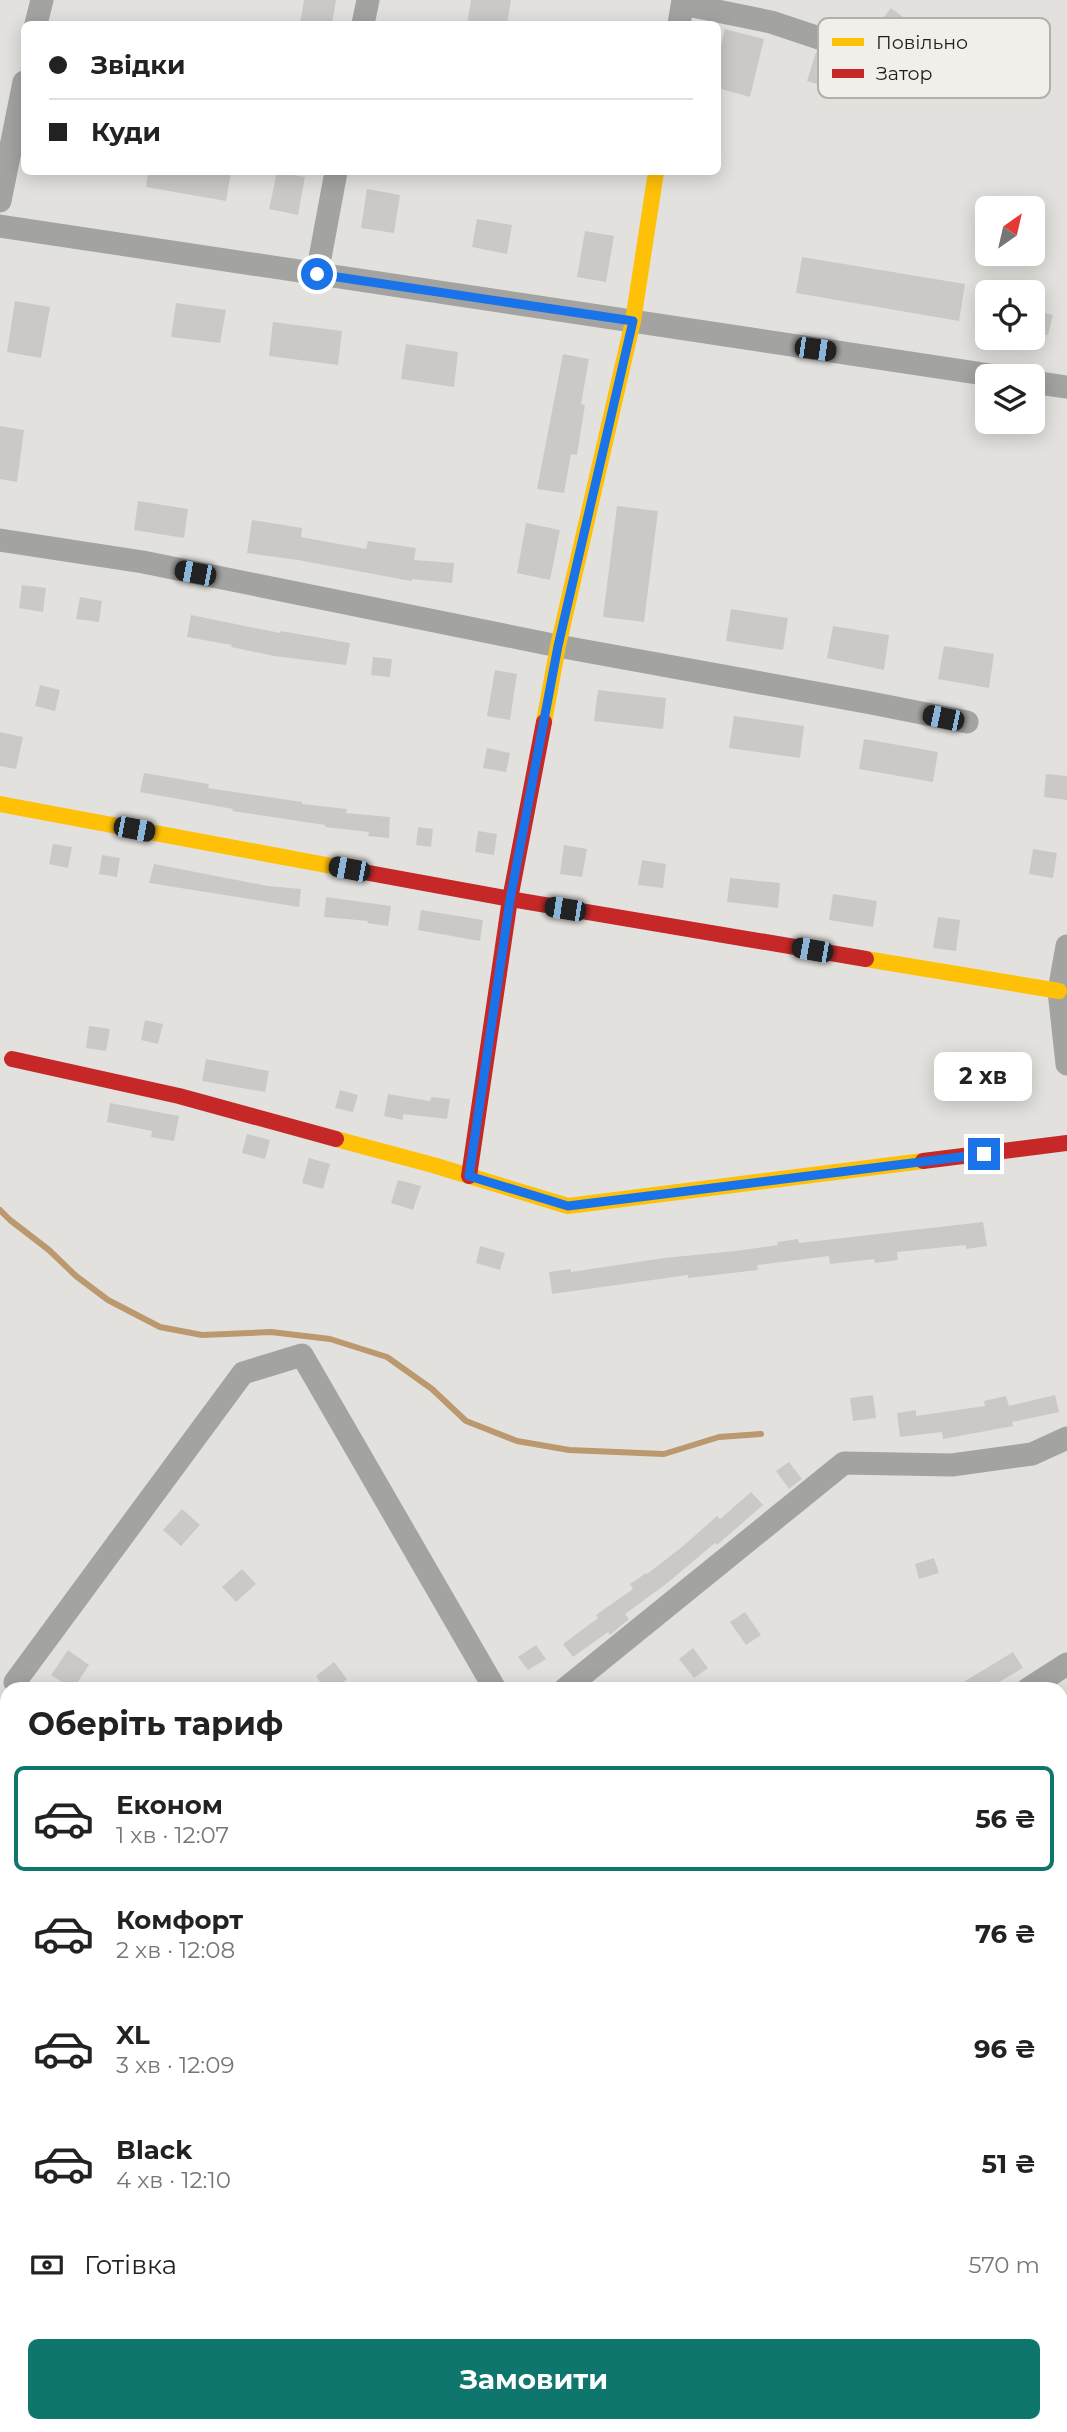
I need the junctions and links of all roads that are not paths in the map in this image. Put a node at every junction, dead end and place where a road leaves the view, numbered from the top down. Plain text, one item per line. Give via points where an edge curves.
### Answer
1 (41, 0) edge
2 (368, 0) edge
3 (682, 9) edge
4 (37, 21) edge
5 (364, 21) edge
6 (818, 38) edge
7 (21, 97) edge
8 (335, 175) edge
9 (656, 175) edge
10 (0, 201) edge
11 (0, 226) edge
12 (317, 274) junction
13 (633, 321) junction
14 (975, 373) edge
15 (1045, 384) edge
16 (1067, 387) edge
17 (0, 540) edge
18 (558, 646) junction
19 (967, 722) dead end
20 (0, 804) edge
21 (510, 900) junction
22 (1067, 946) edge
23 (1059, 991) junction
24 (12, 1059) dead end
25 (1067, 1064) edge
26 (1067, 1143) edge
27 (469, 1176) junction
28 (1067, 1438) edge
29 (1067, 1664) edge
30 (13, 1681) edge
31 (491, 1682) edge
32 (574, 1682) edge
33 (1039, 1682) edge

1 - 4 street
2 - 5 street
3 - 6 street via 771,22
7 - 10 street
8 - 12 street
9 - 13 street
11 - 12 street
12 - 13 street
13 - 14 street
13 - 18 street
15 - 16 street
17 - 18 street via 144,562
18 - 19 street
18 - 21 street
20 - 21 street
21 - 23 street
21 - 27 street
22 - 23 street
23 - 25 street
24 - 27 street via 179,1096
26 - 27 street via 568,1206
28 - 32 street via 1032,1454 952,1465 844,1463
29 - 33 street
30 - 31 street via 243,1373 302,1355

